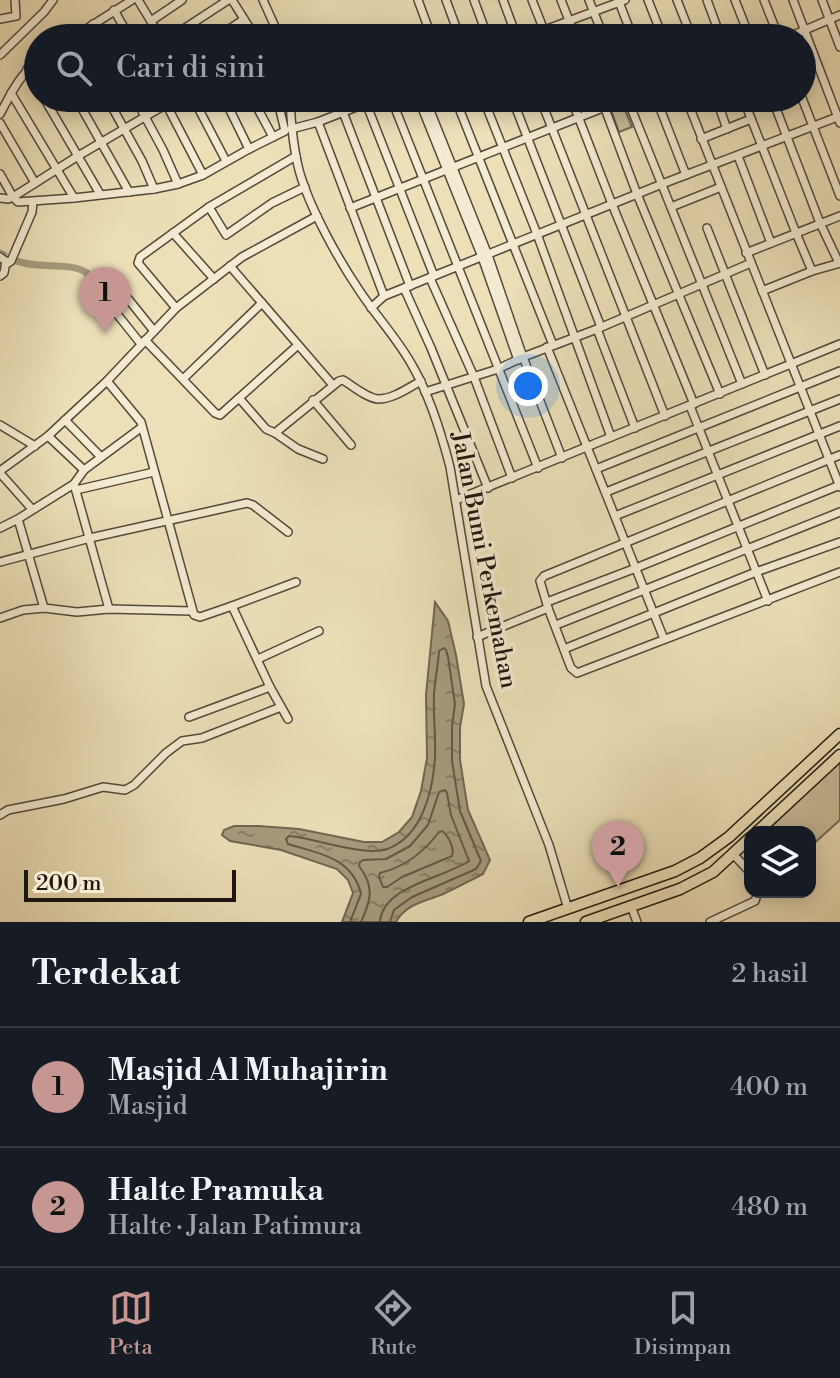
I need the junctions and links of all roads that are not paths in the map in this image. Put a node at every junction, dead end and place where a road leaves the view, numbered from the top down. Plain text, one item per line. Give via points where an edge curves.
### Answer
1 (15, 0) edge
2 (53, 0) edge
3 (132, 0) edge
4 (138, 0) edge
5 (182, 0) edge
6 (230, 0) edge
7 (263, 0) edge
8 (418, 0) edge
9 (446, 0) edge
10 (474, 0) edge
11 (503, 0) edge
12 (532, 0) edge
13 (561, 0) edge
14 (589, 0) edge
15 (648, 0) edge
16 (677, 0) edge
17 (707, 0) edge
18 (735, 0) edge
19 (764, 0) edge
20 (793, 0) edge
21 (822, 0) edge
22 (622, 1) edge
23 (114, 10) junction
24 (594, 10) junction
25 (840, 15) edge
26 (0, 19) edge
27 (830, 19) junction
28 (243, 20) junction
29 (569, 20) junction
30 (151, 21) junction
31 (32, 24) edge
32 (93, 24) edge
33 (122, 24) edge
34 (153, 24) edge
35 (192, 24) edge
36 (237, 24) edge
37 (246, 24) edge
38 (274, 24) edge
39 (427, 24) edge
40 (455, 24) edge
41 (483, 24) edge
42 (514, 24) edge
43 (541, 24) edge
44 (562, 24) edge
45 (571, 24) edge
46 (599, 24) edge
47 (629, 24) edge
48 (657, 24) edge
49 (686, 24) edge
50 (716, 24) edge
51 (744, 24) edge
52 (773, 24) edge
53 (802, 24) edge
54 (816, 24) edge
55 (24, 32) edge
56 (840, 47) edge
57 (0, 55) edge
58 (816, 60) edge
59 (24, 74) edge
60 (11, 93) junction
61 (52, 112) edge
62 (84, 112) edge
63 (115, 112) edge
64 (143, 112) edge
65 (150, 112) edge
66 (170, 112) edge
67 (200, 112) edge
68 (231, 112) edge
69 (260, 112) edge
70 (282, 112) edge
71 (290, 112) edge
72 (343, 112) joint
73 (370, 112) edge
74 (396, 112) edge
75 (424, 112) edge
76 (430, 112) edge
77 (460, 112) edge
78 (489, 112) edge
79 (517, 112) edge
80 (545, 112) edge
81 (576, 112) edge
82 (592, 112) edge
83 (607, 112) edge
84 (634, 112) edge
85 (661, 112) edge
86 (691, 112) edge
87 (721, 112) edge
88 (748, 112) edge
89 (777, 112) edge
90 (807, 112) edge
91 (0, 114) edge
92 (145, 116) junction
93 (578, 117) junction
94 (839, 118) edge
95 (751, 119) junction
96 (318, 122) junction
97 (0, 123) edge
98 (551, 127) junction
99 (813, 127) junction
100 (124, 129) junction
101 (727, 129) junction
102 (289, 130) junction
103 (273, 137) junction
104 (527, 137) junction
105 (787, 137) junction
106 (701, 139) junction
107 (101, 142) junction
108 (762, 145) junction
109 (503, 147) junction
110 (249, 149) junction
111 (78, 156) junction
112 (296, 156) junction
113 (738, 156) junction
114 (478, 157) junction
115 (226, 161) junction
116 (712, 165) junction
117 (450, 169) junction
118 (57, 170) junction
119 (0, 174) edge
120 (203, 175) junction
121 (686, 175) junction
122 (423, 180) junction
123 (35, 183) junction
124 (178, 184) junction
125 (662, 184) junction
126 (305, 187) junction
127 (721, 187) junction
128 (154, 189) junction
129 (400, 189) junction
130 (129, 192) junction
131 (100, 194) junction
132 (637, 194) junction
133 (840, 196) edge
134 (13, 197) junction
135 (0, 198) edge
136 (74, 198) junction
137 (376, 198) junction
138 (33, 202) junction
139 (612, 204) junction
140 (209, 207) junction
141 (671, 207) junction
142 (350, 208) junction
143 (586, 215) junction
144 (317, 216) junction
145 (840, 216) edge
146 (820, 223) junction
147 (562, 224) junction
148 (707, 228) dead end
149 (173, 233) junction
150 (796, 233) junction
151 (537, 234) junction
152 (771, 243) junction
153 (513, 245) junction
154 (746, 253) junction
155 (485, 256) junction
156 (3, 259) edge
157 (751, 263) junction
158 (840, 263) edge
159 (230, 266) junction
160 (457, 267) junction
161 (812, 271) junction
162 (108, 274) dead end
163 (725, 274) junction
164 (0, 276) edge
165 (432, 277) junction
166 (89, 279) dead end
167 (214, 279) junction
168 (702, 284) junction
169 (407, 287) junction
170 (762, 291) junction
171 (678, 295) junction
172 (384, 296) junction
173 (262, 303) junction
174 (653, 305) junction
175 (176, 308) junction
176 (371, 308) junction
177 (627, 316) junction
178 (599, 328) junction
179 (154, 331) junction
180 (573, 337) junction
181 (143, 342) junction
182 (840, 344) edge
183 (298, 345) junction
184 (550, 346) junction
185 (521, 358) junction
186 (791, 365) junction
187 (498, 369) junction
188 (840, 371) edge
189 (765, 375) junction
190 (474, 377) junction
191 (184, 378) junction
192 (107, 381) junction
193 (421, 381) junction
194 (332, 384) junction
195 (742, 384) junction
196 (446, 385) junction
197 (800, 387) junction
198 (425, 392) junction
199 (720, 394) junction
200 (239, 398) junction
201 (840, 399) edge
202 (313, 400) junction
203 (692, 405) junction
204 (810, 411) junction
205 (665, 416) junction
206 (65, 420) junction
207 (0, 425) edge
208 (840, 426) edge
209 (142, 427) junction
210 (635, 428) junction
211 (699, 428) junction
212 (275, 433) junction
213 (819, 434) junction
214 (48, 436) junction
215 (611, 437) junction
216 (351, 445) dead end
217 (35, 446) junction
218 (587, 447) junction
219 (708, 451) junction
220 (840, 455) edge
221 (101, 457) junction
222 (562, 458) junction
223 (323, 459) dead end
224 (829, 460) junction
225 (538, 468) junction
226 (596, 469) junction
227 (84, 470) junction
228 (0, 472) edge
229 (154, 472) junction
230 (717, 475) junction
231 (512, 478) junction
232 (840, 486) edge
233 (75, 487) junction
234 (488, 488) junction
235 (606, 492) junction
236 (456, 500) junction
237 (728, 500) junction
238 (32, 509) junction
239 (840, 512) edge
240 (615, 516) junction
241 (18, 519) junction
242 (167, 520) junction
243 (738, 526) junction
244 (0, 528) edge
245 (288, 532) dead end
246 (90, 538) junction
247 (625, 542) junction
248 (840, 542) edge
249 (747, 549) junction
250 (28, 555) junction
251 (0, 562) edge
252 (636, 568) junction
253 (756, 572) junction
254 (840, 572) edge
255 (296, 582) dead end
256 (644, 590) junction
257 (768, 601) junction
258 (548, 605) junction
259 (232, 606) junction
260 (44, 608) junction
261 (109, 609) junction
262 (192, 611) junction
263 (654, 614) junction
264 (0, 618) edge
265 (556, 625) junction
266 (319, 631) dead end
267 (477, 637) junction
268 (664, 639) junction
269 (564, 649) junction
270 (258, 659) junction
271 (270, 687) junction
272 (281, 707) junction
273 (189, 717) dead end
274 (288, 719) dead end
275 (840, 734) edge
276 (819, 753) junction
277 (840, 755) edge
278 (830, 765) junction
279 (0, 815) edge
280 (764, 826) edge
281 (744, 844) edge
282 (733, 854) junction
283 (744, 866) edge
284 (756, 898) edge
285 (631, 906) junction
286 (568, 909) junction
287 (529, 922) edge
288 (586, 922) edge
289 (637, 922) edge
290 (710, 922) edge

1 - 26 street via 16,16
2 - 31 street
3 - 23 street
4 - 30 street
5 - 30 street
6 - 28 street
6 - 35 street
7 - 38 street
8 - 39 street
9 - 40 street
10 - 41 street
11 - 42 street
12 - 43 street
13 - 29 street
14 - 24 street
15 - 48 street
16 - 49 street
17 - 50 street
18 - 51 street
19 - 52 street
20 - 53 street
21 - 27 street
22 - 24 street
22 - 47 street
23 - 32 street
23 - 33 street
24 - 29 street
24 - 46 street
25 - 27 street
27 - 54 street
27 - 56 street
28 - 36 street
28 - 37 street
29 - 44 street
29 - 45 street
30 - 34 street
55 - 57 street
58 - 94 street
59 - 60 street
60 - 91 street
60 - 118 street
61 - 111 street
62 - 107 street
63 - 100 street
64 - 92 street
65 - 92 street
66 - 120 street
67 - 115 street
68 - 110 street
69 - 103 street
70 - 102 street
71 - 102 street, Jalan Bumi Perkemahan
72 - 96 street
72 - 137 street
73 - 129 street
74 - 122 street
75 - 117 street
76 - 117 street
77 - 114 street
78 - 109 street
79 - 104 street
80 - 98 street
81 - 93 street
82 - 93 street
83 - 132 street
84 - 125 street
85 - 121 street
86 - 106 street
87 - 101 street
88 - 95 street
89 - 105 street
90 - 99 street
92 - 100 street
92 - 124 street
93 - 98 street
93 - 139 street
94 - 99 street
95 - 101 street
95 - 108 street
96 - 102 street
96 - 142 street
97 - 123 street
98 - 104 street
98 - 143 street
99 - 105 street
99 - 133 street
100 - 107 street
100 - 128 street
101 - 106 street
102 - 103 street
102 - 112 street, Jalan Bumi Perkemahan
103 - 110 street
104 - 109 street
104 - 147 street
105 - 108 street
105 - 146 street
106 - 116 street
107 - 111 street
107 - 130 street
108 - 113 street
108 - 150 street
109 - 114 street
109 - 151 street
110 - 115 street
111 - 118 street
111 - 131 street
112 - 126 street, Jalan Bumi Perkemahan
112 - 140 street
113 - 116 street
113 - 152 street
114 - 117 street
114 - 153 street
115 - 120 street
116 - 121 street
116 - 127 street
117 - 122 street
117 - 155 street
118 - 123 street
118 - 136 street
119 - 134 street
120 - 124 street
121 - 125 street
122 - 129 street
122 - 160 street
123 - 134 street
124 - 128 street
125 - 132 street
125 - 141 street
126 - 140 street via 226,235
126 - 144 street, Jalan Bumi Perkemahan
127 - 141 street
127 - 154 street
128 - 130 street
129 - 137 street
129 - 165 street
130 - 131 street
131 - 136 street
132 - 139 street
132 - 171 street
134 - 135 street
134 - 138 street
136 - 138 street
137 - 142 street
137 - 169 street
138 - 156 street via 11,261
139 - 143 street
139 - 174 street
140 - 149 street
141 - 168 street
142 - 172 street
143 - 147 street
143 - 177 street
144 - 159 street
144 - 176 street, Jalan Bumi Perkemahan
145 - 146 street
146 - 150 street
146 - 158 street
147 - 151 street
147 - 178 street
148 - 163 street
149 - 167 street
149 - 175 street via 138,263
150 - 152 street
150 - 161 street
151 - 153 street
151 - 180 street
152 - 154 street
153 - 155 street
153 - 184 street
154 - 157 street
155 - 160 street
155 - 185 street
156 - 164 street
157 - 163 street
157 - 170 street
158 - 161 street
159 - 167 street
159 - 173 street
160 - 165 street
160 - 187 street
161 - 170 street
162 - 179 street
163 - 168 street
163 - 189 street
165 - 169 street
165 - 190 street
166 - 181 street
167 - 175 street
168 - 171 street
168 - 195 street
169 - 172 street
169 - 196 street
170 - 186 street
171 - 174 street
171 - 199 street
172 - 176 street
173 - 183 street
173 - 191 street
174 - 177 street
174 - 203 street
175 - 179 street
176 - 193 street, Jalan Bumi Perkemahan
177 - 178 street
177 - 205 street
178 - 180 street
178 - 210 street
179 - 181 street
180 - 184 street
180 - 215 street
181 - 191 street
181 - 192 street
182 - 186 street
183 - 194 street
183 - 200 street
184 - 185 street
184 - 218 street
185 - 187 street
185 - 222 street
186 - 189 street
186 - 197 street
187 - 190 street
187 - 225 street
188 - 197 street
189 - 195 street
190 - 196 street
190 - 231 street
191 - 200 street via 217,415
192 - 206 street
192 - 209 street
193 - 194 street via 380,399 343,380
193 - 198 street, Jalan Bumi Perkemahan
194 - 202 street
195 - 199 street
196 - 198 street
196 - 234 street
197 - 204 street
197 - 211 street
198 - 236 street, Jalan Bumi Perkemahan via 441,432
199 - 203 street
200 - 212 street
201 - 204 street
202 - 212 street
202 - 216 street
203 - 205 street
203 - 211 street
204 - 213 street
204 - 219 street
205 - 210 street
206 - 214 street
206 - 221 street
207 - 217 street
208 - 213 street
209 - 221 street
209 - 229 street
210 - 215 street
211 - 219 street
211 - 226 street
212 - 223 street
213 - 224 street
213 - 230 street
214 - 217 street
214 - 227 street
215 - 218 street
217 - 228 street
218 - 222 street
218 - 226 street
219 - 230 street
219 - 235 street
220 - 224 street
221 - 227 street
222 - 225 street
224 - 232 street
224 - 237 street
225 - 231 street
226 - 235 street
227 - 233 street
228 - 238 street
229 - 233 street
229 - 242 street
230 - 237 street
230 - 240 street
231 - 234 street
232 - 243 street
233 - 238 street
233 - 246 street
234 - 236 street
235 - 240 street
236 - 267 street, Jalan Bumi Perkemahan
237 - 243 street
237 - 247 street
238 - 241 street
239 - 249 street
240 - 247 street
241 - 244 street
241 - 250 street
242 - 245 street via 247,503
242 - 246 street
242 - 262 street
243 - 249 street
243 - 252 street
246 - 250 street
246 - 261 street
247 - 252 street
247 - 258 street via 542,578
248 - 253 street
249 - 253 street
249 - 256 street
250 - 251 street
250 - 260 street
252 - 256 street
252 - 258 street
253 - 257 street
253 - 263 street
254 - 257 street
255 - 259 street
256 - 263 street
256 - 265 street
257 - 268 street
258 - 265 street
258 - 267 street
259 - 262 street via 200,617
259 - 270 street
260 - 261 street
260 - 264 street
261 - 262 street
263 - 268 street
263 - 269 street
265 - 269 street
266 - 270 street
267 - 286 street, Jalan Bumi Perkemahan via 486,686 549,845
268 - 269 street via 579,673 571,668
270 - 271 street
271 - 272 street
271 - 273 street
272 - 274 street
272 - 279 street via 182,741 125,790 103,787
275 - 276 highway
276 - 278 highway
276 - 286 highway via 700,858
277 - 278 highway
278 - 280 highway
281 - 282 highway
282 - 283 street
282 - 285 highway via 680,889
284 - 290 street
285 - 288 highway
285 - 289 street
286 - 287 highway

